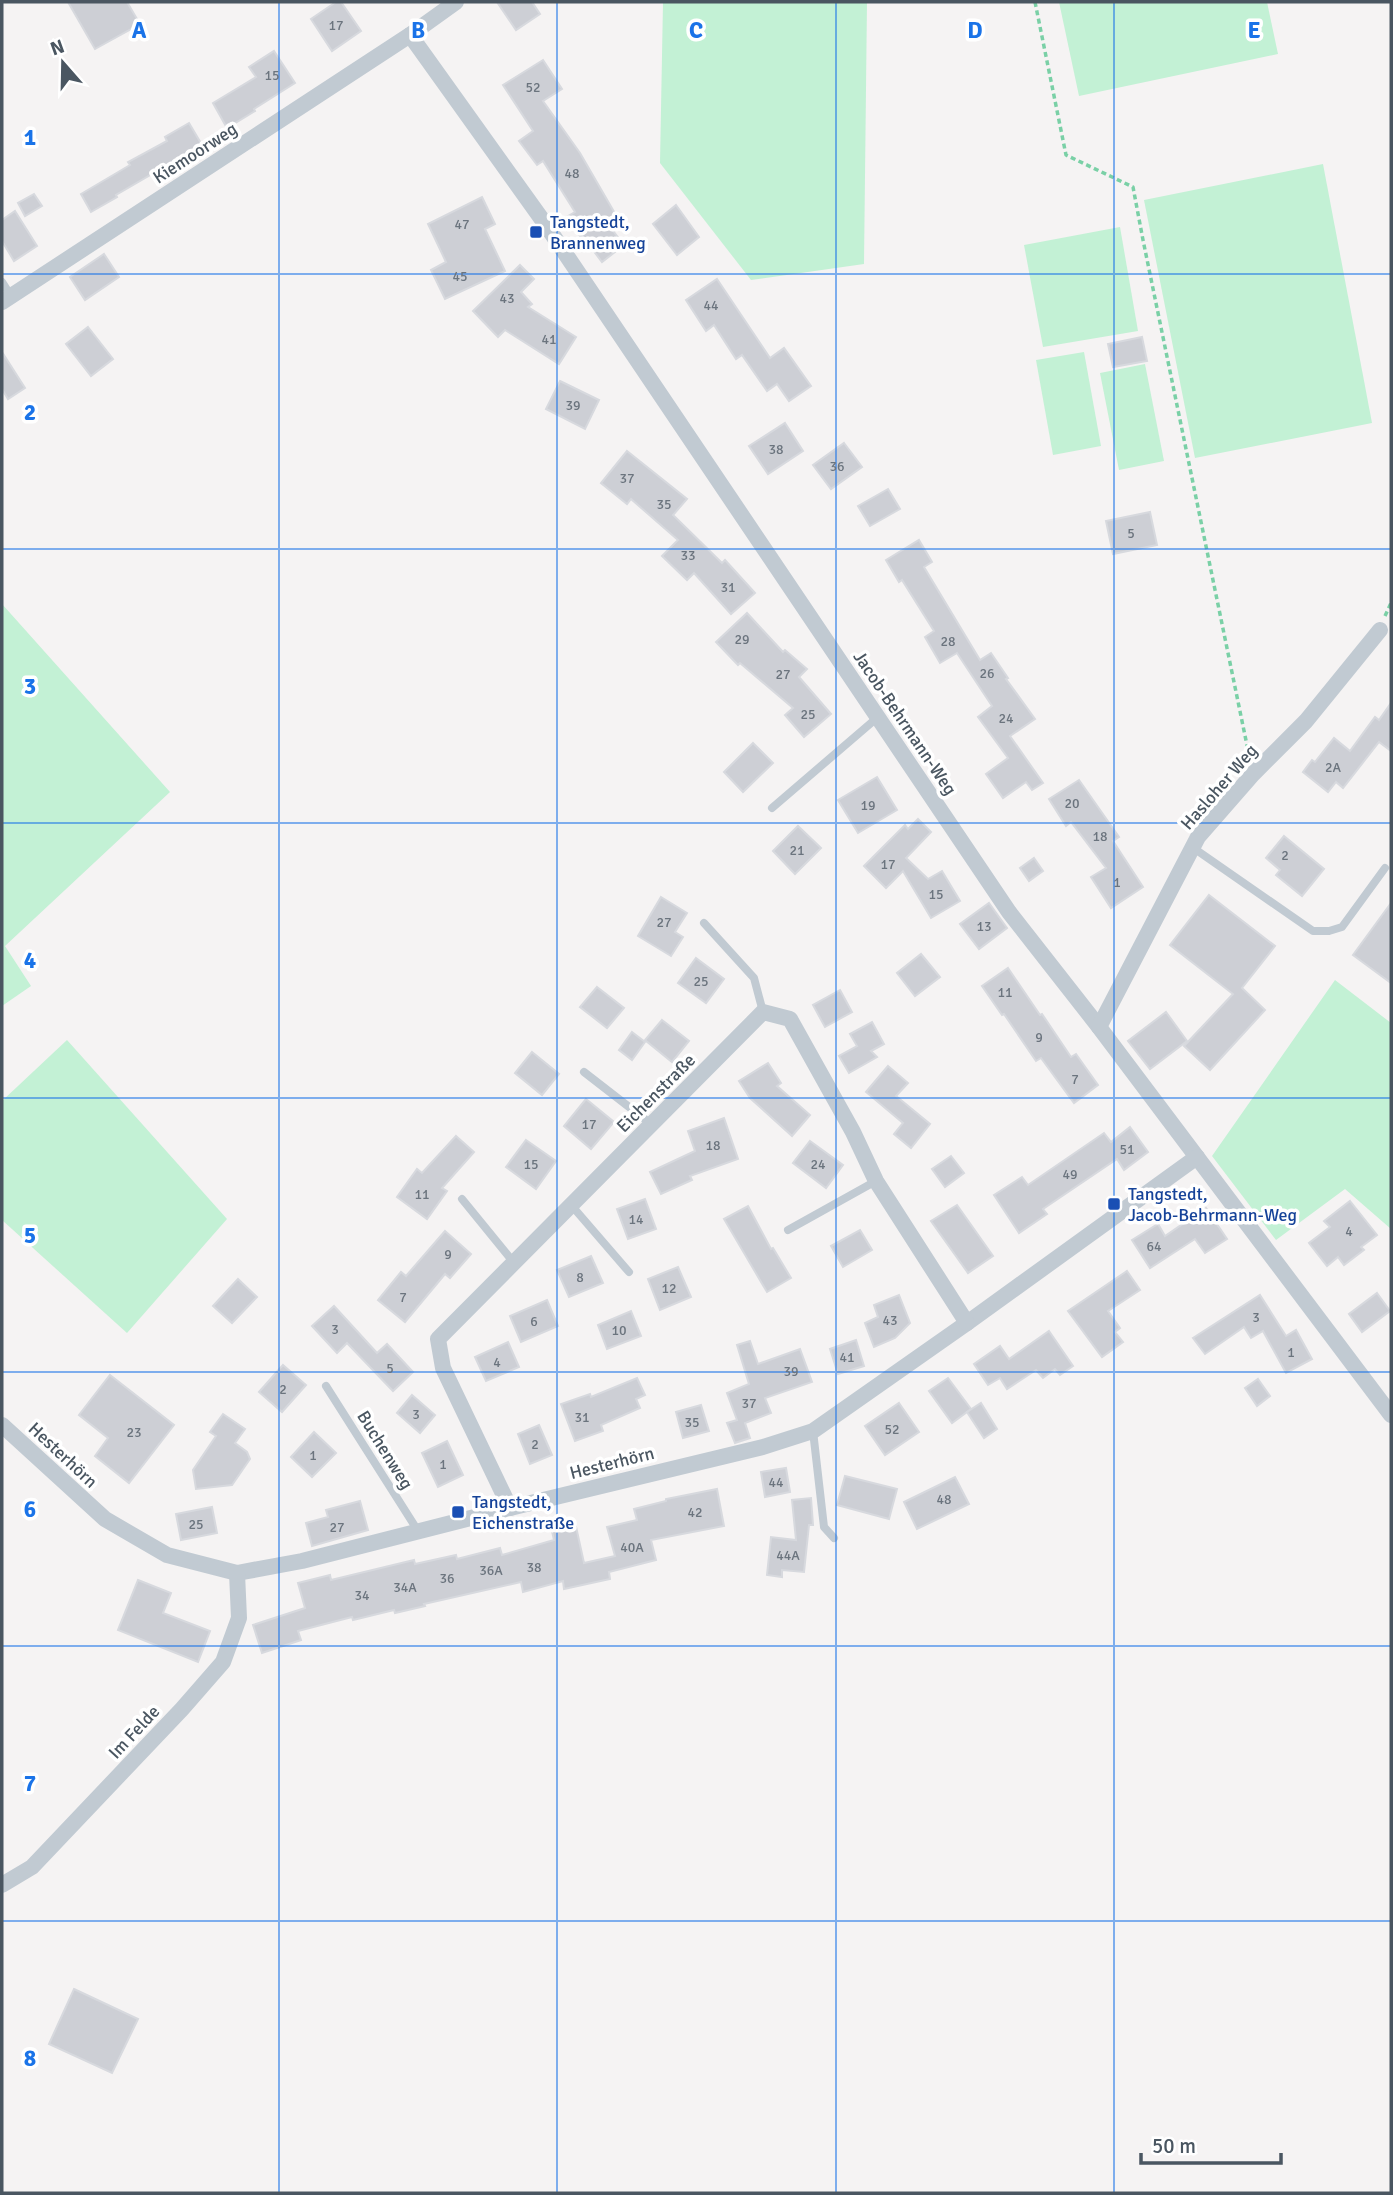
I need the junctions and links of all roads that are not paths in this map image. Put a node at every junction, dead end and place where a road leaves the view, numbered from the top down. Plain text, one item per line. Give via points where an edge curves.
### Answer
1 (456, 2) edge
2 (410, 35) junction
3 (2, 282) edge
4 (7, 299) edge
5 (1380, 630) dead end
6 (878, 717) junction
7 (772, 808) dead end
8 (1192, 847) junction
9 (1385, 868) dead end
10 (704, 923) dead end
11 (764, 1012) junction
12 (1099, 1027) junction
13 (584, 1072) dead end
14 (651, 1124) junction
15 (1197, 1157) junction
16 (876, 1181) junction
17 (462, 1199) dead end
18 (572, 1206) junction
19 (788, 1230) dead end
20 (515, 1264) junction
21 (629, 1272) dead end
22 (967, 1323) junction
23 (326, 1386) dead end
24 (1391, 1415) edge
25 (2, 1425) edge
26 (813, 1431) junction
27 (510, 1508) junction
28 (418, 1531) junction
29 (834, 1538) dead end
30 (237, 1573) junction
31 (2, 1885) edge

1 - 2 street, Kiemoorweg
2 - 4 street, Kiemoorweg
2 - 6 street, Jacob-Behrmann-Weg via 546,225
3 - 4 lane
5 - 8 street, Hasloher Weg via 1306,721 1253,774
6 - 7 lane
6 - 12 street, Jacob-Behrmann-Weg via 1009,912
8 - 9 lane via 1312,931 1342,927
8 - 12 street, Hasloher Weg
10 - 11 lane via 754,978
11 - 14 street, Eichenstraße
11 - 16 street via 790,1019
12 - 15 street, Jacob-Behrmann-Weg
13 - 14 lane
14 - 18 street, Eichenstraße
15 - 22 street, Hesterhörn
15 - 24 street, Jacob-Behrmann-Weg
16 - 19 lane
16 - 22 street
17 - 20 lane
18 - 20 street, Eichenstraße
18 - 21 lane
20 - 27 street, Eichenstraße via 438,1339 443,1368
22 - 26 street, Hesterhörn
23 - 28 lane, Buchenweg
25 - 30 street, Hesterhörn via 105,1519 167,1555
26 - 27 street, Hesterhörn
26 - 29 lane via 824,1527
27 - 28 street, Hesterhörn
28 - 30 street, Hesterhörn
30 - 31 street, Im Felde via 239,1618 223,1662 32,1867

